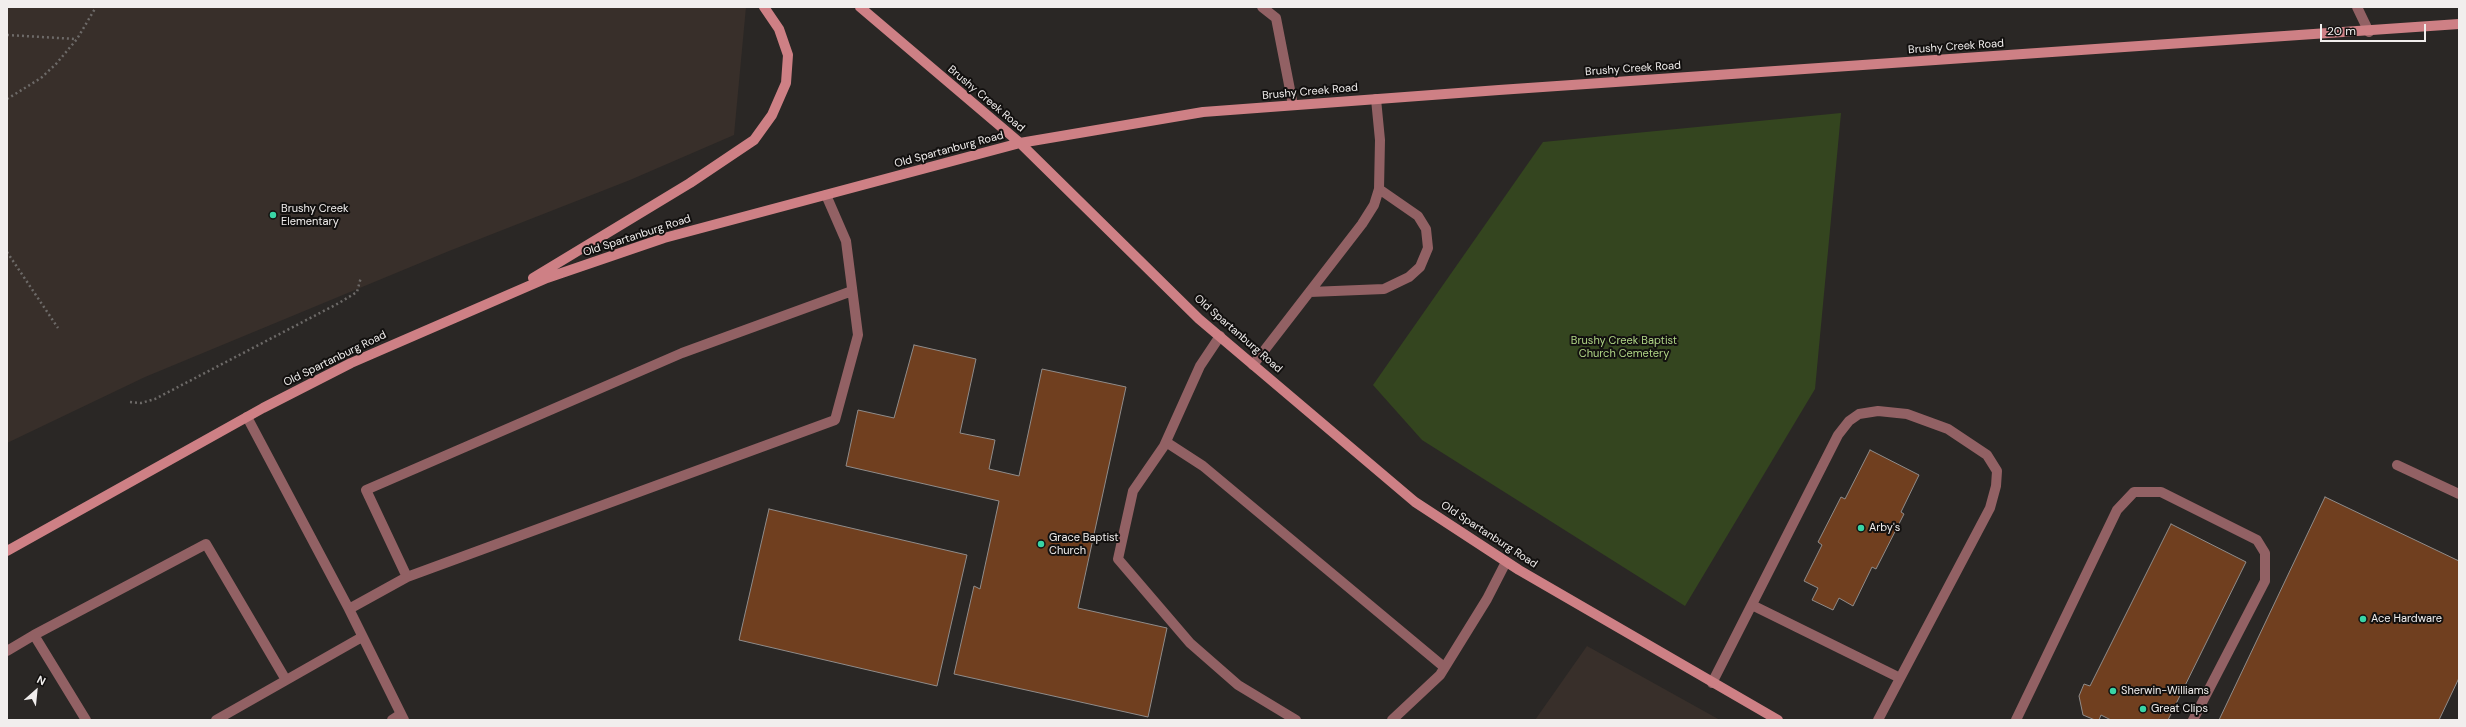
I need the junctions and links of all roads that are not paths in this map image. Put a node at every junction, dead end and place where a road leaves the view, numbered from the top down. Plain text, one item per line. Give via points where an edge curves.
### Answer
1 (764, 7) edge
2 (860, 7) edge
3 (1262, 7) edge
4 (2357, 7) edge
5 (2459, 24) edge
6 (2369, 32) junction
7 (1376, 99) junction
8 (1293, 105) junction
9 (1020, 143) junction
10 (1379, 189) junction
11 (826, 195) junction
12 (852, 291) junction
13 (1310, 292) junction
14 (504, 296) junction
15 (1220, 336) junction
16 (1253, 365) junction
17 (248, 417) junction
18 (1166, 442) junction
19 (2397, 465) dead end
20 (2459, 494) edge
21 (7, 550) edge
22 (1506, 562) junction
23 (407, 577) junction
24 (1752, 605) junction
25 (349, 609) junction
26 (34, 635) junction
27 (362, 637) junction
28 (7, 651) edge
29 (1444, 668) junction
30 (1900, 678) junction
31 (286, 680) junction
32 (1712, 683) junction
33 (403, 717) edge
34 (86, 720) edge
35 (216, 720) edge
36 (392, 720) edge
37 (1296, 720) edge
38 (1392, 720) edge
39 (1778, 720) edge
40 (1878, 720) edge
41 (2016, 720) edge
42 (2193, 720) edge

1 - 14 main road via 779,29 788,55 786,83 772,115 754,140 690,183
2 - 9 main road, Brushy Creek Road
3 - 8 street via 1276,18
4 - 6 street
5 - 6 main road, Brushy Creek Road
6 - 7 main road, Brushy Creek Road
7 - 8 main road, Brushy Creek Road
7 - 10 street via 1380,140
8 - 9 main road, Brushy Creek Road via 1203,112
9 - 11 main road, Old Spartanburg Road
9 - 15 main road, Old Spartanburg Road via 1199,319
10 - 13 street via 1374,206 1362,224
10 - 13 street via 1418,216 1426,228 1428,248 1420,267 1409,277 1384,289
11 - 12 street via 846,241
11 - 14 main road, Old Spartanburg Road via 664,238 547,278
12 - 23 street via 858,335 835,420
12 - 23 street via 682,353 366,490
13 - 16 street
14 - 17 main road, Old Spartanburg Road via 351,363
15 - 16 main road, Old Spartanburg Road
15 - 18 street via 1200,366
16 - 22 main road, Old Spartanburg Road via 1415,502
17 - 21 main road, Old Spartanburg Road
17 - 25 street
18 - 29 street via 1203,466
18 - 37 street via 1133,491 1118,559 1190,643 1238,685
19 - 20 street
22 - 29 street via 1487,599
22 - 32 main road, Old Spartanburg Road
23 - 25 street
24 - 30 street
24 - 30 street via 1838,435 1849,421 1859,414 1878,411 1907,414 1948,429 1987,455 1997,471 1996,486 1990,508
24 - 32 street
25 - 27 street
26 - 28 street
26 - 31 street via 206,544
26 - 34 street
27 - 31 street
27 - 33 street
29 - 38 street via 1440,675
30 - 40 street
31 - 35 street
32 - 39 main road, Old Spartanburg Road
33 - 36 street
41 - 42 street via 2117,510 2134,492 2161,492 2257,540 2265,553 2266,581

